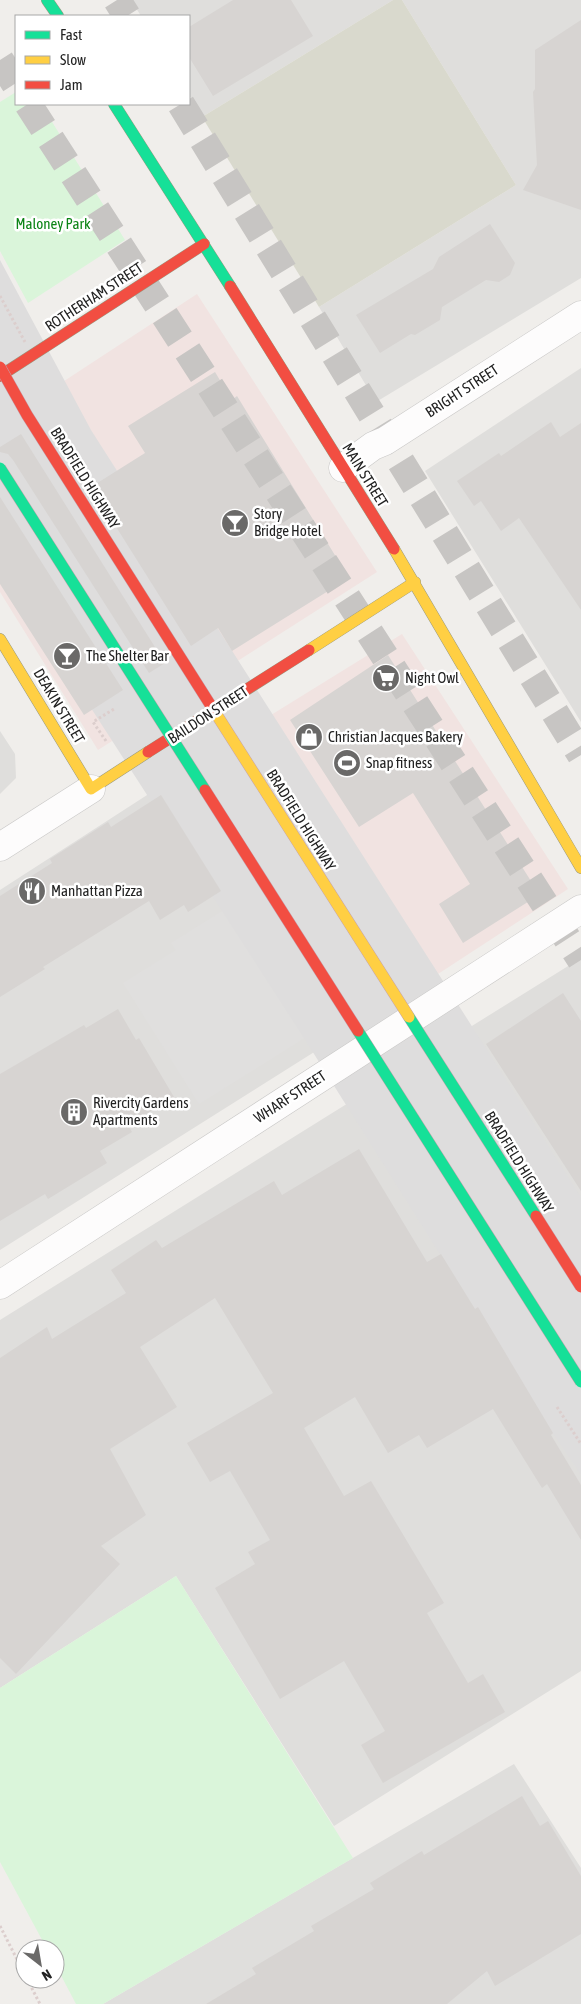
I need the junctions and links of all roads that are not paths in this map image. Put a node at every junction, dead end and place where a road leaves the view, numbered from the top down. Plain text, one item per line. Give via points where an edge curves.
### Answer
1 (47, 0) edge
2 (57, 15) edge
3 (115, 105) edge
4 (204, 244) junction
5 (581, 315) edge
6 (0, 367) edge
7 (0, 376) edge
8 (0, 468) edge
9 (343, 468) junction
10 (415, 582) junction
11 (0, 639) edge
12 (91, 790) junction
13 (0, 847) edge
14 (581, 868) edge
15 (581, 910) edge
16 (0, 1285) edge
17 (581, 1287) edge
18 (581, 1382) edge

1 - 2 main road
3 - 4 main road, MAIN STREET
4 - 7 main road, ROTHERHAM STREET
4 - 9 main road, MAIN STREET
5 - 9 street, BRIGHT STREET
6 - 17 main road, BRADFIELD HIGHWAY, bridge via 184,664
8 - 18 main road, bridge
9 - 10 main road, MAIN STREET
10 - 12 main road, BAILDON STREET
10 - 14 main road, MAIN STREET
11 - 12 main road, DEAKIN STREET
12 - 13 street, BAILDON STREET
15 - 16 street, WHARF STREET

